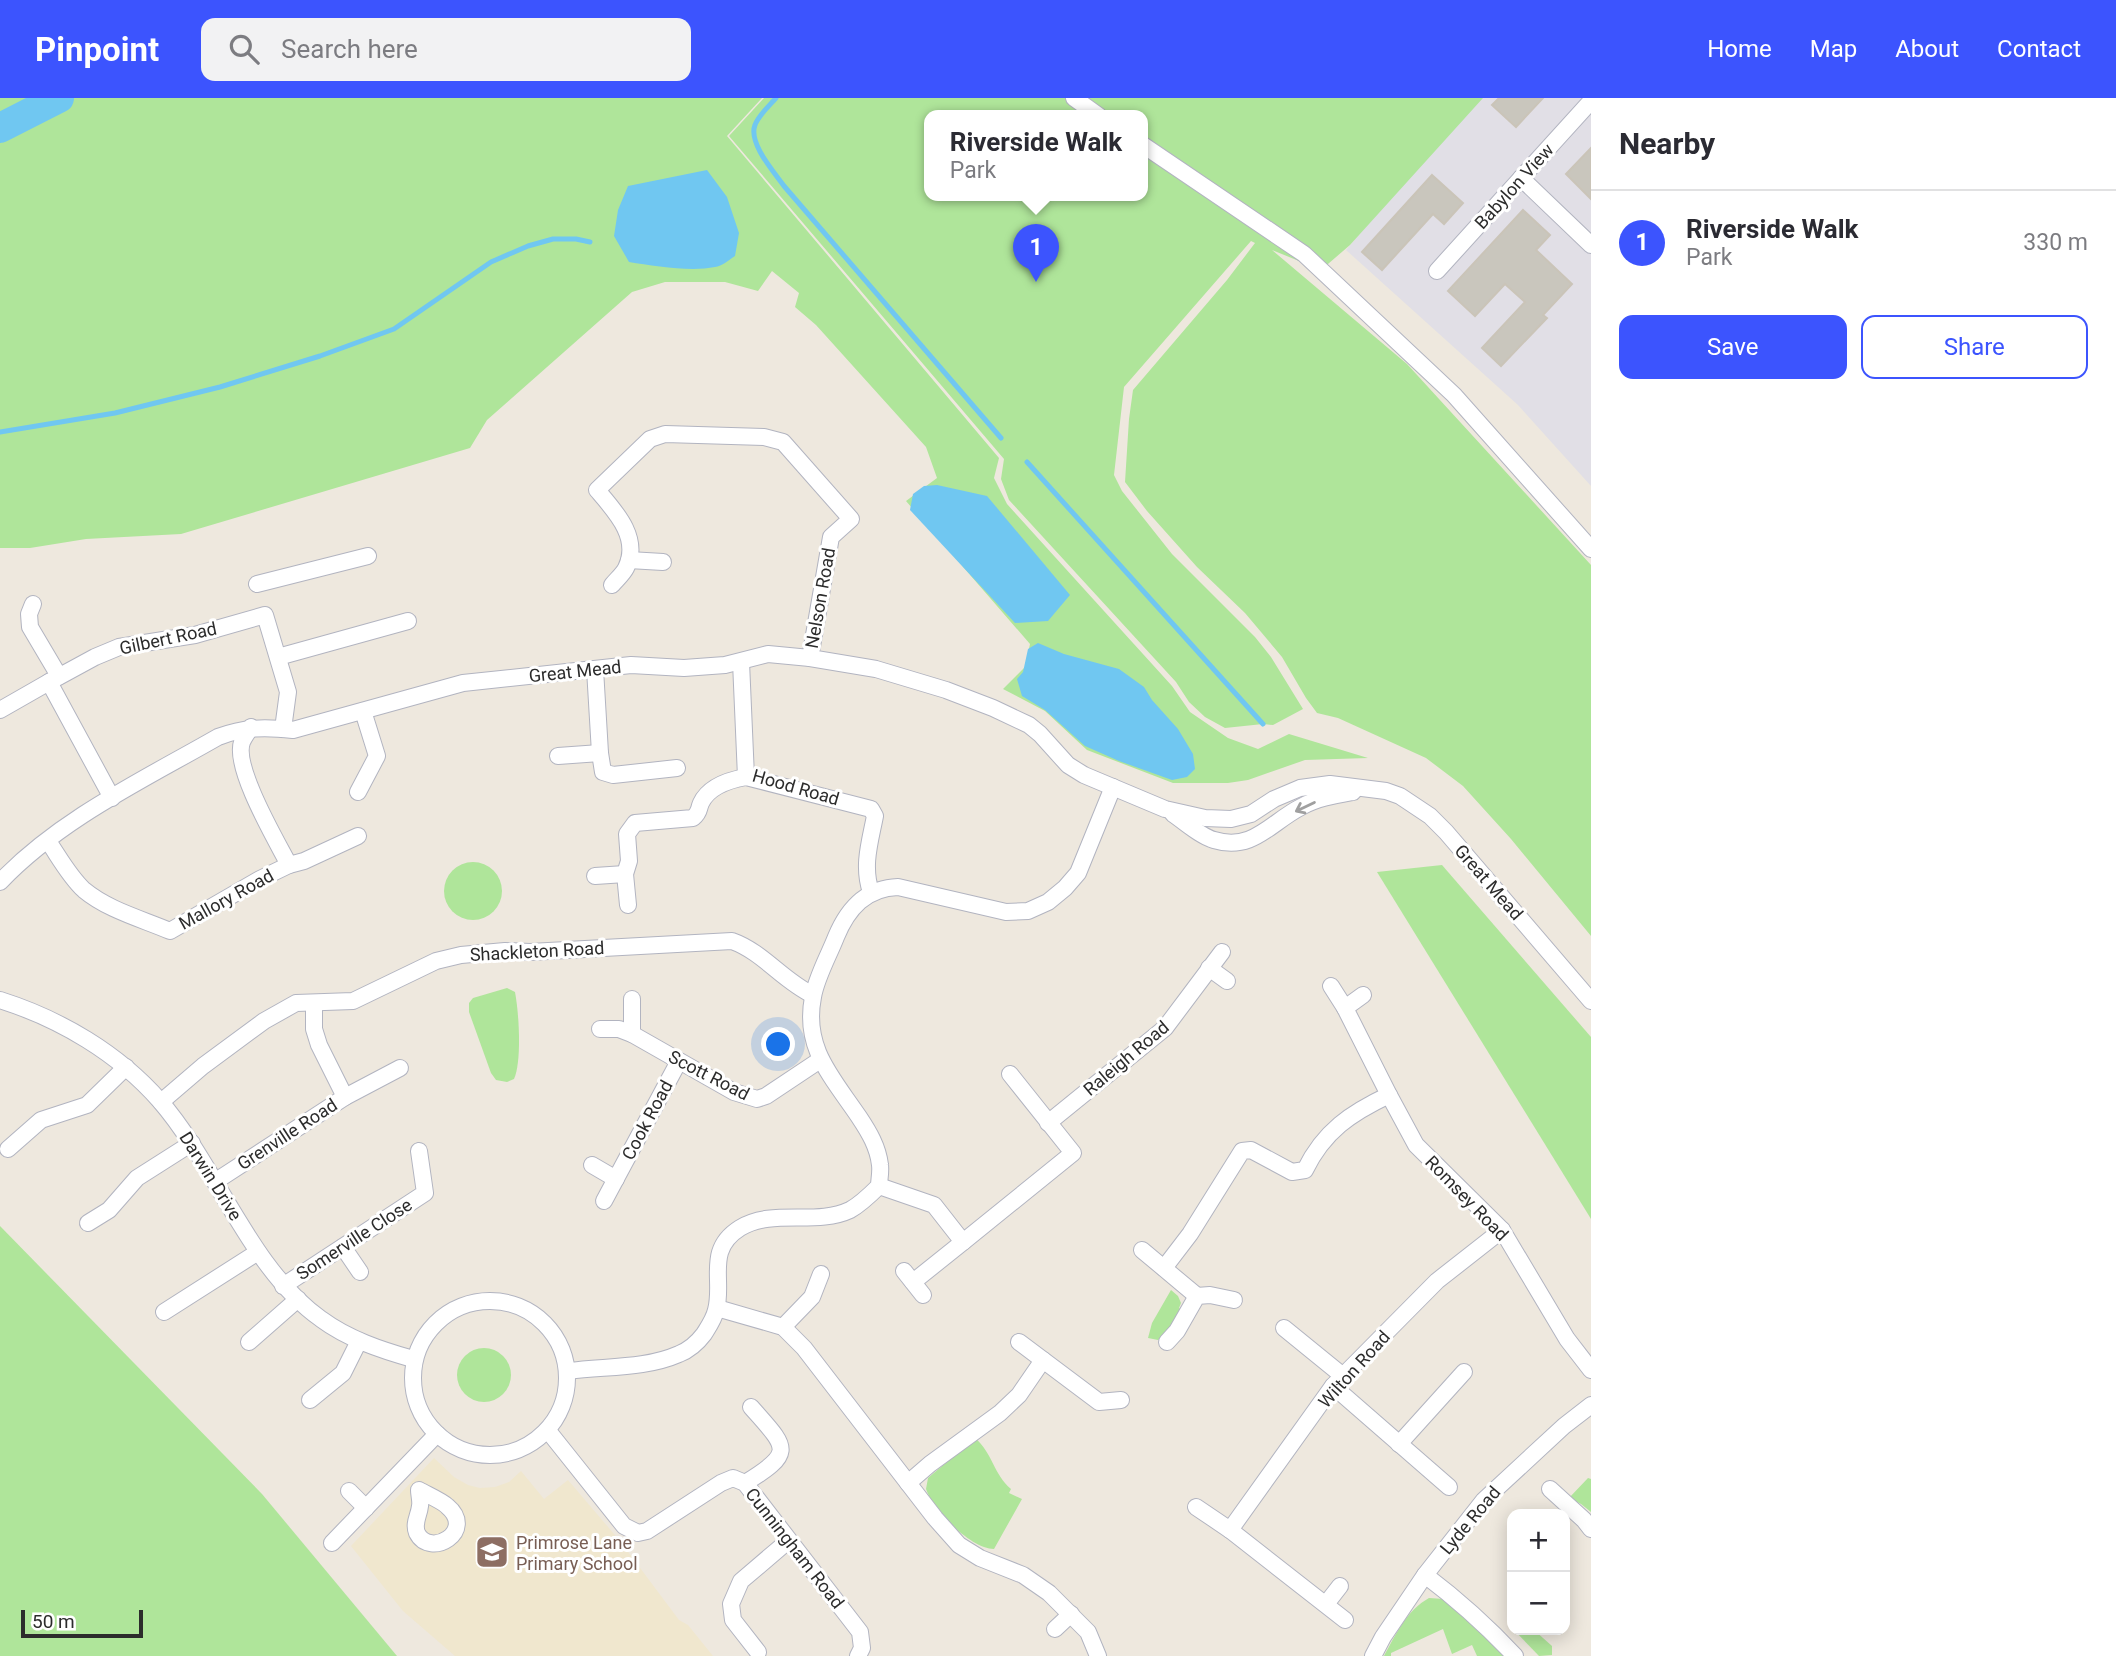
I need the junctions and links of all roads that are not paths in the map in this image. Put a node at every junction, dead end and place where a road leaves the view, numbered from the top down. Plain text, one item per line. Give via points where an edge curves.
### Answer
1 (1591, 101) edge
2 (1148, 148) edge
3 (1521, 178) junction
4 (1591, 245) edge
5 (1437, 271) dead end
6 (1591, 549) edge
7 (368, 556) dead end
8 (629, 560) junction
9 (663, 562) dead end
10 (612, 585) dead end
11 (260, 595) junction
12 (33, 604) dead end
13 (408, 621) dead end
14 (278, 657) junction
15 (810, 657) junction
16 (741, 662) junction
17 (595, 669) junction
18 (54, 679) junction
19 (0, 710) edge
20 (363, 711) junction
21 (251, 727) junction
22 (283, 729) junction
23 (600, 753) junction
24 (558, 756) dead end
25 (677, 768) dead end
26 (746, 778) junction
27 (1113, 787) junction
28 (1370, 789) junction
29 (358, 792) dead end
30 (112, 798) junction
31 (1165, 808) junction
32 (358, 836) dead end
33 (48, 841) junction
34 (289, 864) junction
35 (625, 874) junction
36 (595, 876) dead end
37 (0, 882) edge
38 (871, 892) junction
39 (628, 905) dead end
40 (1222, 952) dead end
41 (1209, 968) junction
42 (1227, 981) dead end
43 (1331, 986) dead end
44 (813, 995) junction
45 (1363, 995) dead end
46 (632, 999) dead end
47 (0, 1000) edge
48 (1591, 1001) edge
49 (314, 1003) junction
50 (1345, 1008) junction
51 (600, 1029) dead end
52 (632, 1034) junction
53 (820, 1059) junction
54 (679, 1061) junction
55 (126, 1067) junction
56 (400, 1068) dead end
57 (1010, 1074) dead end
58 (1389, 1095) junction
59 (345, 1097) junction
60 (161, 1102) junction
61 (1048, 1123) junction
62 (192, 1143) junction
63 (9, 1149) dead end
64 (419, 1152) dead end
65 (592, 1165) dead end
66 (616, 1180) junction
67 (216, 1181) junction
68 (879, 1186) junction
69 (604, 1201) dead end
70 (88, 1223) dead end
71 (1502, 1230) junction
72 (962, 1242) junction
73 (343, 1247) junction
74 (1142, 1250) dead end
75 (258, 1252) junction
76 (1164, 1268) junction
77 (360, 1272) dead end
78 (821, 1274) dead end
79 (913, 1283) dead end
80 (284, 1286) junction
81 (1196, 1296) junction
82 (298, 1299) junction
83 (1234, 1300) dead end
84 (717, 1308) junction
85 (164, 1312) dead end
86 (783, 1327) junction
87 (1284, 1328) dead end
88 (359, 1341) junction
89 (248, 1342) dead end
90 (1020, 1342) dead end
91 (1167, 1342) dead end
92 (413, 1359) junction
93 (1043, 1360) junction
94 (1591, 1370) edge
95 (569, 1371) junction
96 (1464, 1372) dead end
97 (1338, 1381) junction
98 (310, 1400) dead end
99 (1121, 1400) dead end
100 (1591, 1405) edge
101 (751, 1407) dead end
102 (549, 1432) junction
103 (437, 1434) junction
104 (1399, 1444) junction
105 (1441, 1459) dead end
106 (401, 1471) junction
107 (1431, 1473) junction
108 (745, 1483) junction
109 (908, 1483) junction
110 (1449, 1487) dead end
111 (1550, 1489) dead end
112 (419, 1490) dead end
113 (349, 1491) dead end
114 (1196, 1507) dead end
115 (366, 1508) junction
116 (1591, 1529) edge
117 (1230, 1530) junction
118 (788, 1541) junction
119 (332, 1543) dead end
120 (1425, 1575) junction
121 (1340, 1586) dead end
122 (1326, 1604) junction
123 (1071, 1614) junction
124 (1345, 1619) dead end
125 (1055, 1629) dead end
126 (758, 1652) dead end
127 (858, 1656) edge
128 (1098, 1656) edge
129 (1373, 1656) edge
130 (1515, 1656) edge

1 - 3 street, Babylon View
2 - 6 street via 1304,254 1454,395
3 - 4 street
3 - 5 street, Babylon View
7 - 11 street, Gilbert Road
8 - 9 street
8 - 10 street
8 - 15 street, Nelson Road via 626,528 597,490 650,439 664,434 764,437 783,442 851,519 831,537
11 - 14 street
11 - 18 street, Gilbert Road via 195,635 118,647
12 - 18 street via 30,628
13 - 14 street
14 - 22 street via 288,692
15 - 16 street, Great Mead via 768,654
15 - 27 street, Great Mead via 888,673 993,708 1029,725 1068,765
16 - 17 street, Great Mead
16 - 26 street, Hood Road
17 - 20 street, Great Mead via 450,686
17 - 23 street
18 - 19 street, Gilbert Road
18 - 30 street
20 - 22 street, Great Mead
20 - 29 street via 377,756
21 - 22 street, Great Mead
21 - 30 street, Great Mead via 218,737
21 - 34 street, Mallory Road via 242,743 247,780
23 - 24 street
23 - 25 street via 601,767 608,774
26 - 35 street via 727,780 712,790 693,817 635,823 628,834
26 - 38 street, Hood Road via 871,809 875,816 866,865
27 - 31 street, Great Mead
27 - 38 street via 1079,873 1048,902 1028,911 1006,912 898,887
28 - 31 street, Great Mead via 1330,784 1300,788 1251,814 1231,819
28 -> 31 street, Great Mead via 1300,807 1259,836 1235,843 1212,840
28 - 48 street, Great Mead via 1400,796 1430,816
30 - 33 street, Great Mead
32 - 34 street
33 - 34 street, Mallory Road via 84,889 102,902 170,931
33 - 37 street, Great Mead
35 - 36 street
35 - 39 street
38 - 44 street via 853,907 838,932
40 - 41 street, Raleigh Road
41 - 42 street
41 - 61 street, Raleigh Road via 1165,1028
43 - 50 street, Romsey Road
44 - 49 street, Shackleton Road via 743,945 720,941 461,955 436,961 353,1000
44 - 53 street via 813,1042
45 - 50 street
46 - 52 street
47 - 55 street, Darwin Drive via 33,1010 78,1033
49 - 59 street, Grenville Road via 318,1045
49 - 60 street, Shackleton Road via 296,1003 264,1021
50 - 58 street, Romsey Road
51 - 52 street, Scott Road
52 - 54 street, Scott Road
53 - 54 street, Scott Road via 757,1099 734,1092
53 - 68 street via 876,1147
54 - 66 street, Cook Road
55 - 60 street, Darwin Drive
55 - 63 street via 87,1105 41,1120
56 - 59 street
57 - 61 street
58 - 71 street, Romsey Road via 1416,1145
58 - 76 street via 1330,1132 1305,1170 1292,1172 1251,1150 1242,1152
59 - 67 street, Grenville Road
60 - 62 street, Darwin Drive
61 - 72 street via 1073,1153
62 - 67 street, Darwin Drive
62 - 70 street via 137,1178 109,1210
64 - 73 street, Somerville Close via 425,1193
65 - 66 street, Cook Road
66 - 69 street, Cook Road
67 - 75 street, Darwin Drive
68 - 72 street via 934,1205
68 - 84 street via 859,1204 837,1214 757,1220 731,1235 717,1263
71 - 94 street, Romsey Road via 1567,1339
71 - 97 street, Wilton Road via 1437,1281
72 - 79 street
73 - 77 street
73 - 80 street, Somerville Close
74 - 76 street
75 - 80 street, Darwin Drive
75 - 85 street
76 - 81 street
78 - 86 street via 812,1297
80 - 82 street, Darwin Drive
81 - 83 street
81 - 91 street
82 - 88 street, Darwin Drive via 320,1319
82 - 89 street
84 - 86 street
84 - 95 street via 699,1340 682,1353 636,1365
86 - 109 street
87 - 97 street
88 - 92 street, Darwin Drive
88 - 98 street via 343,1373
90 - 93 street
92 - 95 street via 438,1319 475,1300 492,1301 522,1308 543,1324 559,1345
92 - 103 street via 416,1402
93 - 99 street via 1099,1402
93 - 109 street via 1000,1413
95 - 102 street via 565,1405
96 - 104 street
97 - 104 street
97 - 117 street, Wilton Road
100 - 120 street, Lyde Road via 1484,1500
101 - 108 street via 780,1442 780,1451 777,1461
102 - 103 street via 514,1452 495,1455 461,1449
102 - 108 street, Cunningham Road via 624,1526 638,1534 721,1483 733,1478
103 - 106 street
104 - 107 street
105 - 107 street
106 - 112 street
106 - 115 street
107 - 110 street
108 - 118 street, Cunningham Road
109 - 123 street via 960,1545 1023,1575
111 - 116 street
113 - 115 street
114 - 117 street
115 - 119 street
117 - 122 street
118 - 126 street via 741,1581 731,1604 733,1620
118 - 127 street, Cunningham Road via 860,1632
120 - 129 street, Lyde Road
120 - 130 street
121 - 122 street
122 - 124 street
123 - 125 street
123 - 128 street via 1088,1632

